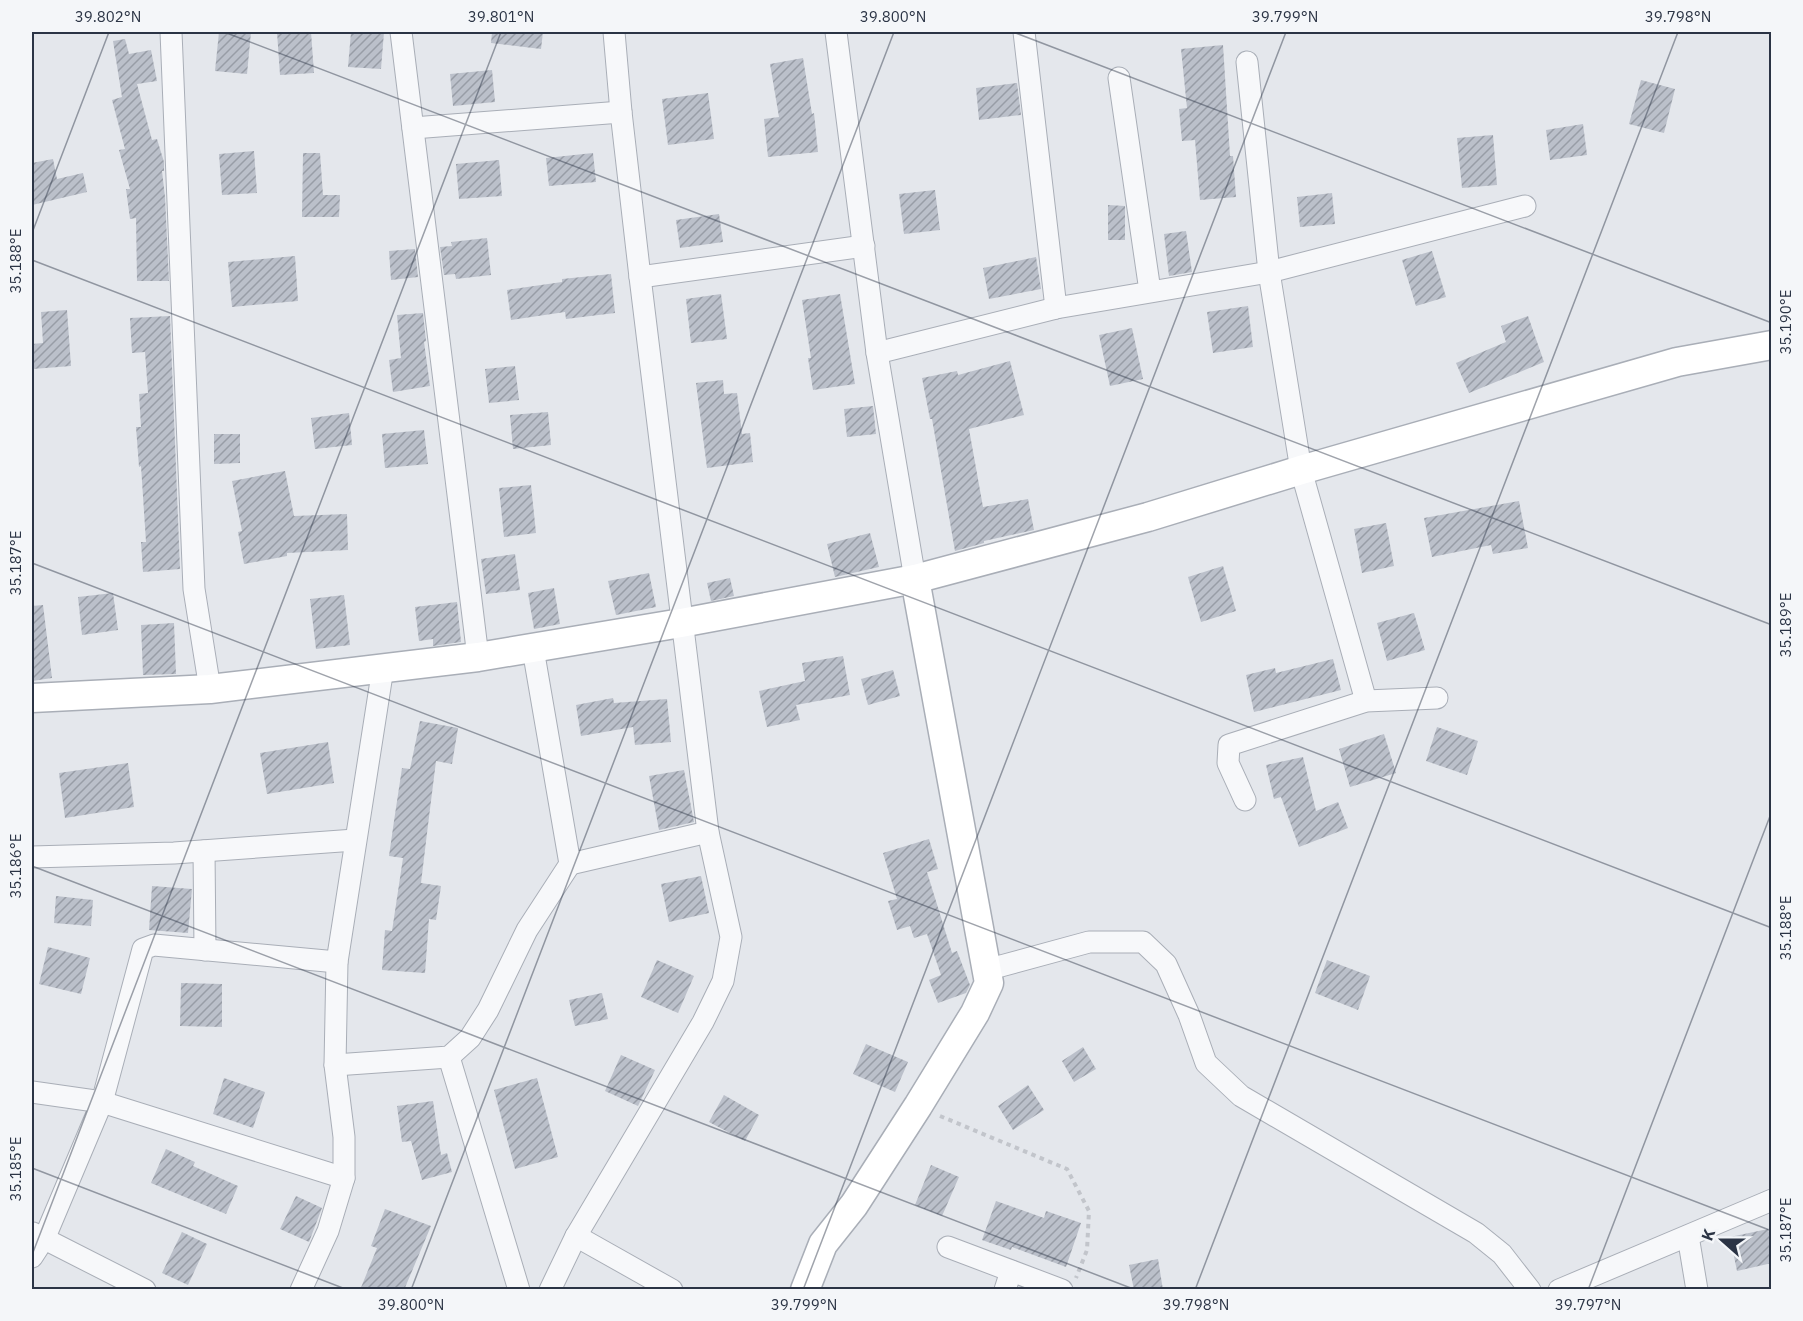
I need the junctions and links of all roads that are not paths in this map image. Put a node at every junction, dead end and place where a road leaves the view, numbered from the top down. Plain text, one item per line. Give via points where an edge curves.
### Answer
1 (171, 32) edge
2 (401, 32) edge
3 (614, 32) edge
4 (836, 32) edge
5 (1024, 32) edge
6 (1247, 62) dead end
7 (1119, 78) dead end
8 (621, 112) junction
9 (413, 128) junction
10 (1525, 207) dead end
11 (864, 246) junction
12 (1269, 272) junction
13 (640, 277) junction
14 (1150, 291) junction
15 (1056, 308) junction
16 (1772, 345) edge
17 (877, 353) junction
18 (1301, 470) junction
19 (915, 579) junction
20 (681, 623) junction
21 (533, 649) junction
22 (478, 657) junction
23 (383, 668) junction
24 (210, 689) junction
25 (32, 698) edge
26 (1437, 698) dead end
27 (1366, 700) junction
28 (1245, 800) dead end
29 (708, 832) junction
30 (355, 840) junction
31 (204, 851) junction
32 (32, 857) edge
33 (570, 864) junction
34 (205, 950) junction
35 (337, 962) junction
36 (986, 970) junction
37 (449, 1057) junction
38 (335, 1065) junction
39 (32, 1092) edge
40 (102, 1102) junction
41 (344, 1178) junction
42 (1772, 1200) edge
43 (38, 1234) edge
44 (576, 1236) junction
45 (1688, 1236) junction
46 (948, 1247) dead end
47 (32, 1257) edge
48 (1008, 1280) edge
49 (1069, 1285) edge
50 (145, 1290) edge
51 (301, 1290) edge
52 (519, 1290) edge
53 (550, 1290) edge
54 (672, 1290) edge
55 (804, 1290) edge
56 (1530, 1290) edge
57 (1559, 1290) edge
58 (1697, 1290) edge

1 - 24 street via 194,589
2 - 9 street
3 - 8 street
4 - 11 street
5 - 15 street
6 - 12 street
7 - 14 street
8 - 9 street
8 - 13 street
9 - 22 street
10 - 12 street
11 - 13 street
11 - 17 street
12 - 14 street
12 - 18 street
13 - 20 street
14 - 15 street
15 - 17 street
16 - 18 street via 1677,362
17 - 19 street
18 - 19 street via 1148,517
18 - 27 street
19 - 20 street
19 - 36 street
20 - 21 street
20 - 29 street
21 - 22 street
21 - 33 street
22 - 23 street
23 - 24 street
23 - 30 street
24 - 25 street
26 - 27 street
27 - 28 street via 1228,745 1228,763
29 - 33 street
29 - 44 street via 731,936 723,981 704,1022
30 - 31 street
30 - 35 street
31 - 32 street
31 - 34 street
33 - 37 street via 527,930 482,1019 470,1038
34 - 35 street
34 - 40 street via 154,945 143,948
35 - 38 street
36 - 55 street via 989,983 975,1013 854,1205 823,1244
36 - 56 street via 1089,942 1143,942 1166,964 1206,1063 1242,1096 1476,1233 1502,1254
37 - 38 street
37 - 52 street
38 - 41 street via 344,1137
39 - 40 street
40 - 41 street
40 - 43 street
41 - 51 street via 328,1231
42 - 45 street
43 - 47 street
43 - 50 street
44 - 53 street
44 - 54 street
45 - 57 street
45 - 58 street
46 - 48 street
48 - 49 street

